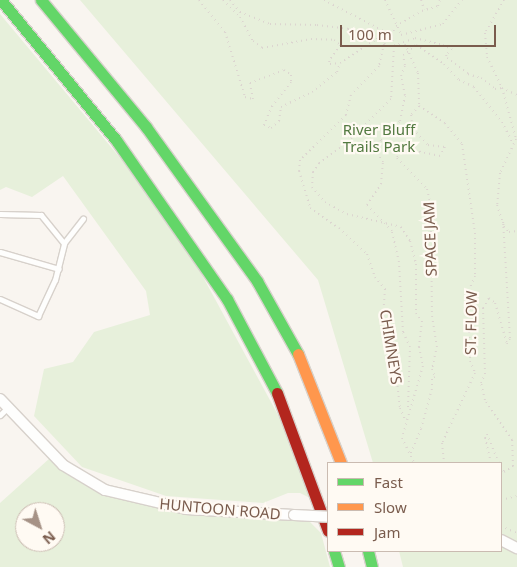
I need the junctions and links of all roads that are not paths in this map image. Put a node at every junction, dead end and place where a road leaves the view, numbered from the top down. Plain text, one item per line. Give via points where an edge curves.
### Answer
1 (1, 0) edge
2 (41, 0) edge
3 (0, 214) edge
4 (83, 219) dead end
5 (64, 243) junction
6 (0, 252) edge
7 (59, 269) junction
8 (0, 299) edge
9 (0, 398) edge
10 (4, 411) edge
11 (341, 462) edge
12 (327, 517) edge
13 (327, 528) edge
14 (502, 540) edge
15 (517, 548) edge
16 (334, 552) edge
17 (368, 552) edge
18 (339, 567) edge
19 (372, 567) edge

1 - 13 highway via 116,140 227,299 257,350 286,412
2 - 11 highway via 146,127 257,281 301,359
3 - 5 lane via 41,215
4 - 5 lane
5 - 7 lane
6 - 7 lane
7 - 8 lane via 38,316
9 - 10 street, HUNTOON ROAD
10 - 12 street, HUNTOON ROAD, bridge via 63,465 104,490 186,509
14 - 15 street
16 - 18 highway
17 - 19 highway

